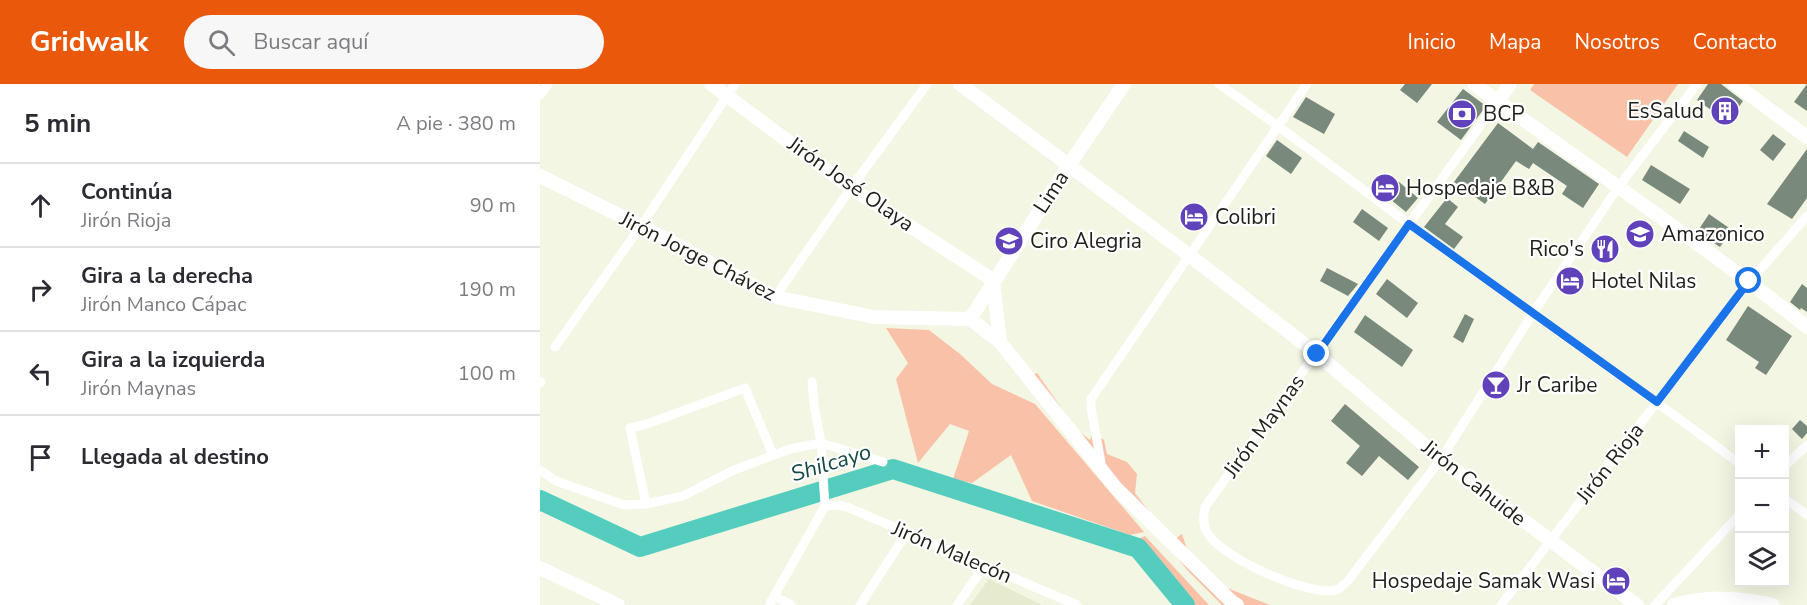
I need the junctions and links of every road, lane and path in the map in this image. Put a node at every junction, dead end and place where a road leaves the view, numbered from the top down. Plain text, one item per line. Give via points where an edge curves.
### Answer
1 (549, 84) edge
2 (711, 84) edge
3 (927, 84) edge
4 (960, 84) edge
5 (1124, 84) edge
6 (1219, 84) edge
7 (1307, 84) edge
8 (1474, 84) edge
9 (1510, 84) edge
10 (1697, 84) edge
11 (1735, 84) edge
12 (731, 90) edge
13 (540, 95) edge
14 (1498, 101) junction
15 (1278, 125) junction
16 (1807, 137) edge
17 (1069, 165) junction
18 (540, 176) edge
19 (1619, 186) junction
20 (851, 188) junction
21 (1807, 216) edge
22 (1409, 224) junction
23 (641, 226) junction
24 (1189, 255) junction
25 (993, 280) junction
26 (1749, 281) junction
27 (775, 297) junction
28 (1533, 313) junction
29 (970, 319) junction
30 (1807, 327) edge
31 (1000, 342) junction
32 (555, 347) dead end
33 (1317, 354) junction
34 (812, 382) dead end
35 (1657, 402) junction
36 (1807, 445) edge
37 (821, 447) junction
38 (773, 455) junction
39 (1441, 459) junction
40 (1735, 461) edge
41 (883, 462) dead end
42 (1789, 463) edge
43 (540, 470) edge
44 (1103, 470) junction
45 (1789, 501) edge
46 (646, 504) junction
47 (825, 506) junction
48 (1807, 515) edge
49 (1735, 519) edge
50 (906, 534) junction
51 (1549, 541) junction
52 (984, 566) junction
53 (540, 568) edge
54 (774, 596) junction
55 (618, 605) edge
56 (769, 605) edge
57 (792, 605) edge
58 (860, 605) edge
59 (957, 605) edge
60 (1077, 605) edge
61 (1237, 605) edge
62 (1501, 605) edge
63 (1637, 605) edge
64 (1655, 605) edge
65 (1674, 605) edge
66 (1773, 605) edge

1 - 13 street
2 - 12 street, Jirón José Olaya
3 - 20 street
4 - 17 street, Jirón Cahuide
5 - 17 street, Lima
6 - 15 street
7 - 15 street
8 - 14 street
9 - 14 street
10 - 19 street
11 - 16 street
12 - 20 street, Jirón José Olaya
12 - 23 street
14 - 19 street
14 - 22 street, Jirón Maynas
15 - 22 street
15 - 24 street
17 - 24 street, Jirón Cahuide
17 - 25 street, Lima
18 - 23 street, Jirón Jorge Chávez
19 - 26 street
19 - 28 street
20 - 25 street, Jirón José Olaya
20 - 27 street
21 - 26 street, Jirón Rioja
22 - 28 street
22 - 33 street, Jirón Maynas
23 - 27 street, Jirón Jorge Chávez
23 - 32 street
24 - 33 street, Jirón Cahuide
24 - 44 street via 1091,399
25 - 29 street, Lima
25 - 31 street
26 - 30 street
26 - 35 street, Jirón Rioja
27 - 29 street, Jirón Jorge Chávez via 874,317
28 - 35 street
28 - 39 street
29 - 31 street
31 - 44 street
33 - 39 street, Jirón Cahuide
33 - 39 street, Jirón Maynas via 1205,507 1206,531 1218,544 1252,568 1305,586 1339,589
34 - 37 street
35 - 40 street
35 - 51 street, Jirón Rioja
36 - 42 street
37 - 38 street via 790,449
37 - 41 street
37 - 47 street
38 - 46 street via 683,496
38 - 46 street via 745,388 630,428
39 - 51 street, Jirón Cahuide
43 - 46 street via 556,481 624,505
44 - 61 street via 1116,488
45 - 48 street
47 - 50 street, Jirón Malecón via 847,507
47 - 54 street
49 - 64 street
50 - 52 street, Jirón Malecón
50 - 58 street
51 - 62 street, Jirón Rioja
51 - 63 street, Jirón Cahuide
52 - 59 street
52 - 60 street, Jirón Malecón
53 - 55 street
54 - 56 street
54 - 57 street
65 - 66 street via 1695,599

